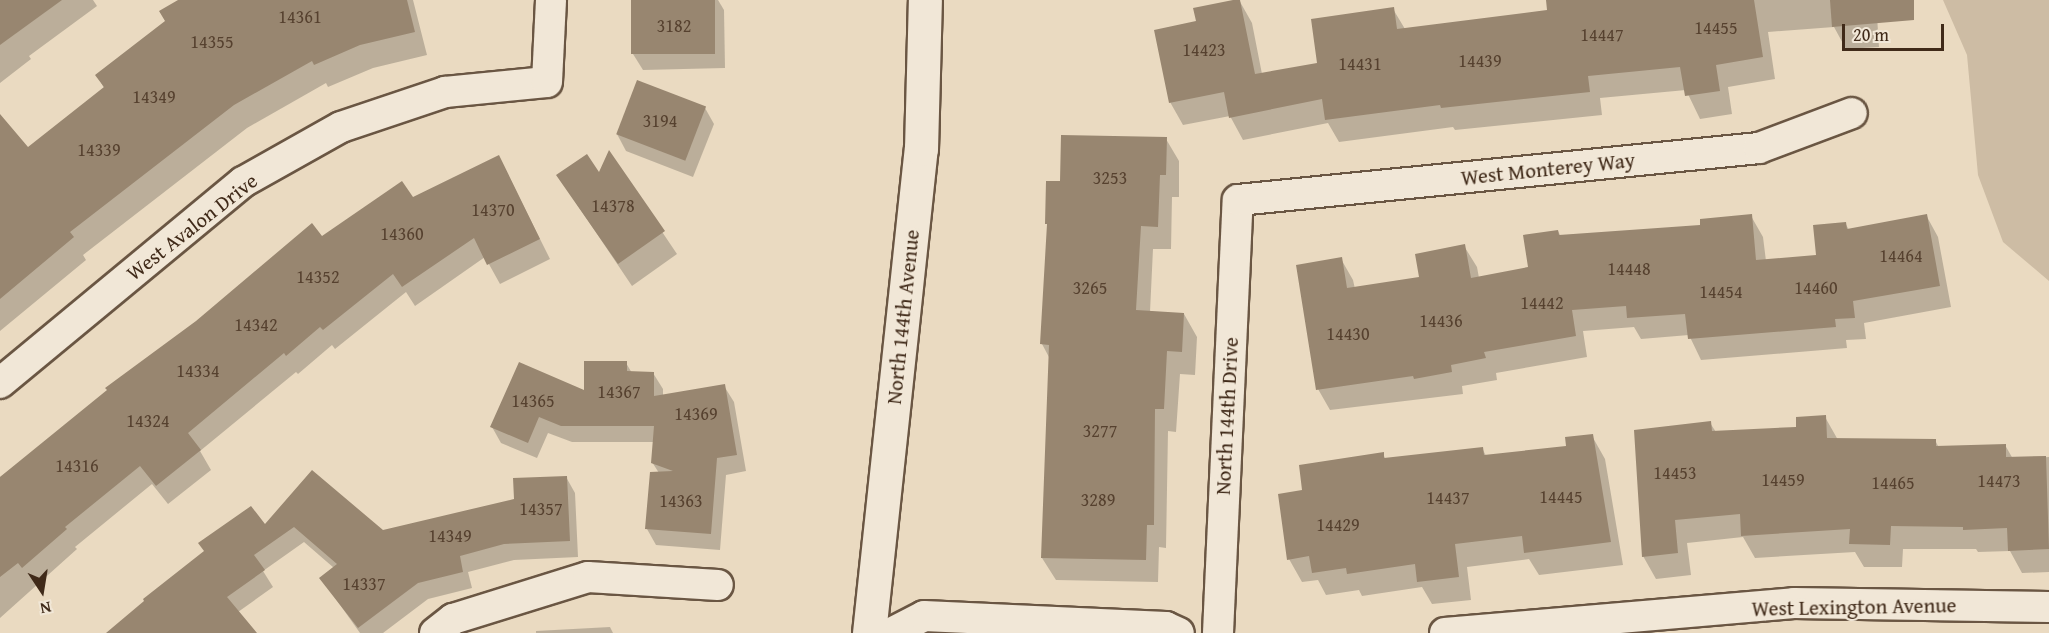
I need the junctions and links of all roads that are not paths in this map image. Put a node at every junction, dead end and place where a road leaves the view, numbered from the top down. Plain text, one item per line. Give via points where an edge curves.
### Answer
1 (551, 0) edge
2 (925, 0) edge
3 (1852, 113) dead end
4 (1238, 200) joint
5 (0, 383) edge
6 (718, 585) dead end
7 (2049, 607) edge
8 (448, 628) edge
9 (869, 633) edge
10 (891, 633) edge
11 (1179, 633) edge
12 (1218, 633) edge
13 (1445, 633) edge

1 - 5 street, West Avalon Drive via 547,82 445,93 341,127 243,182
2 - 9 main road, North 144th Avenue via 921,149
3 - 4 street, West Monterey Way via 1759,148
4 - 12 street, North 144th Drive
6 - 8 street via 588,577
7 - 13 street, West Lexington Avenue via 1794,603
10 - 11 street via 924,616 1166,627

